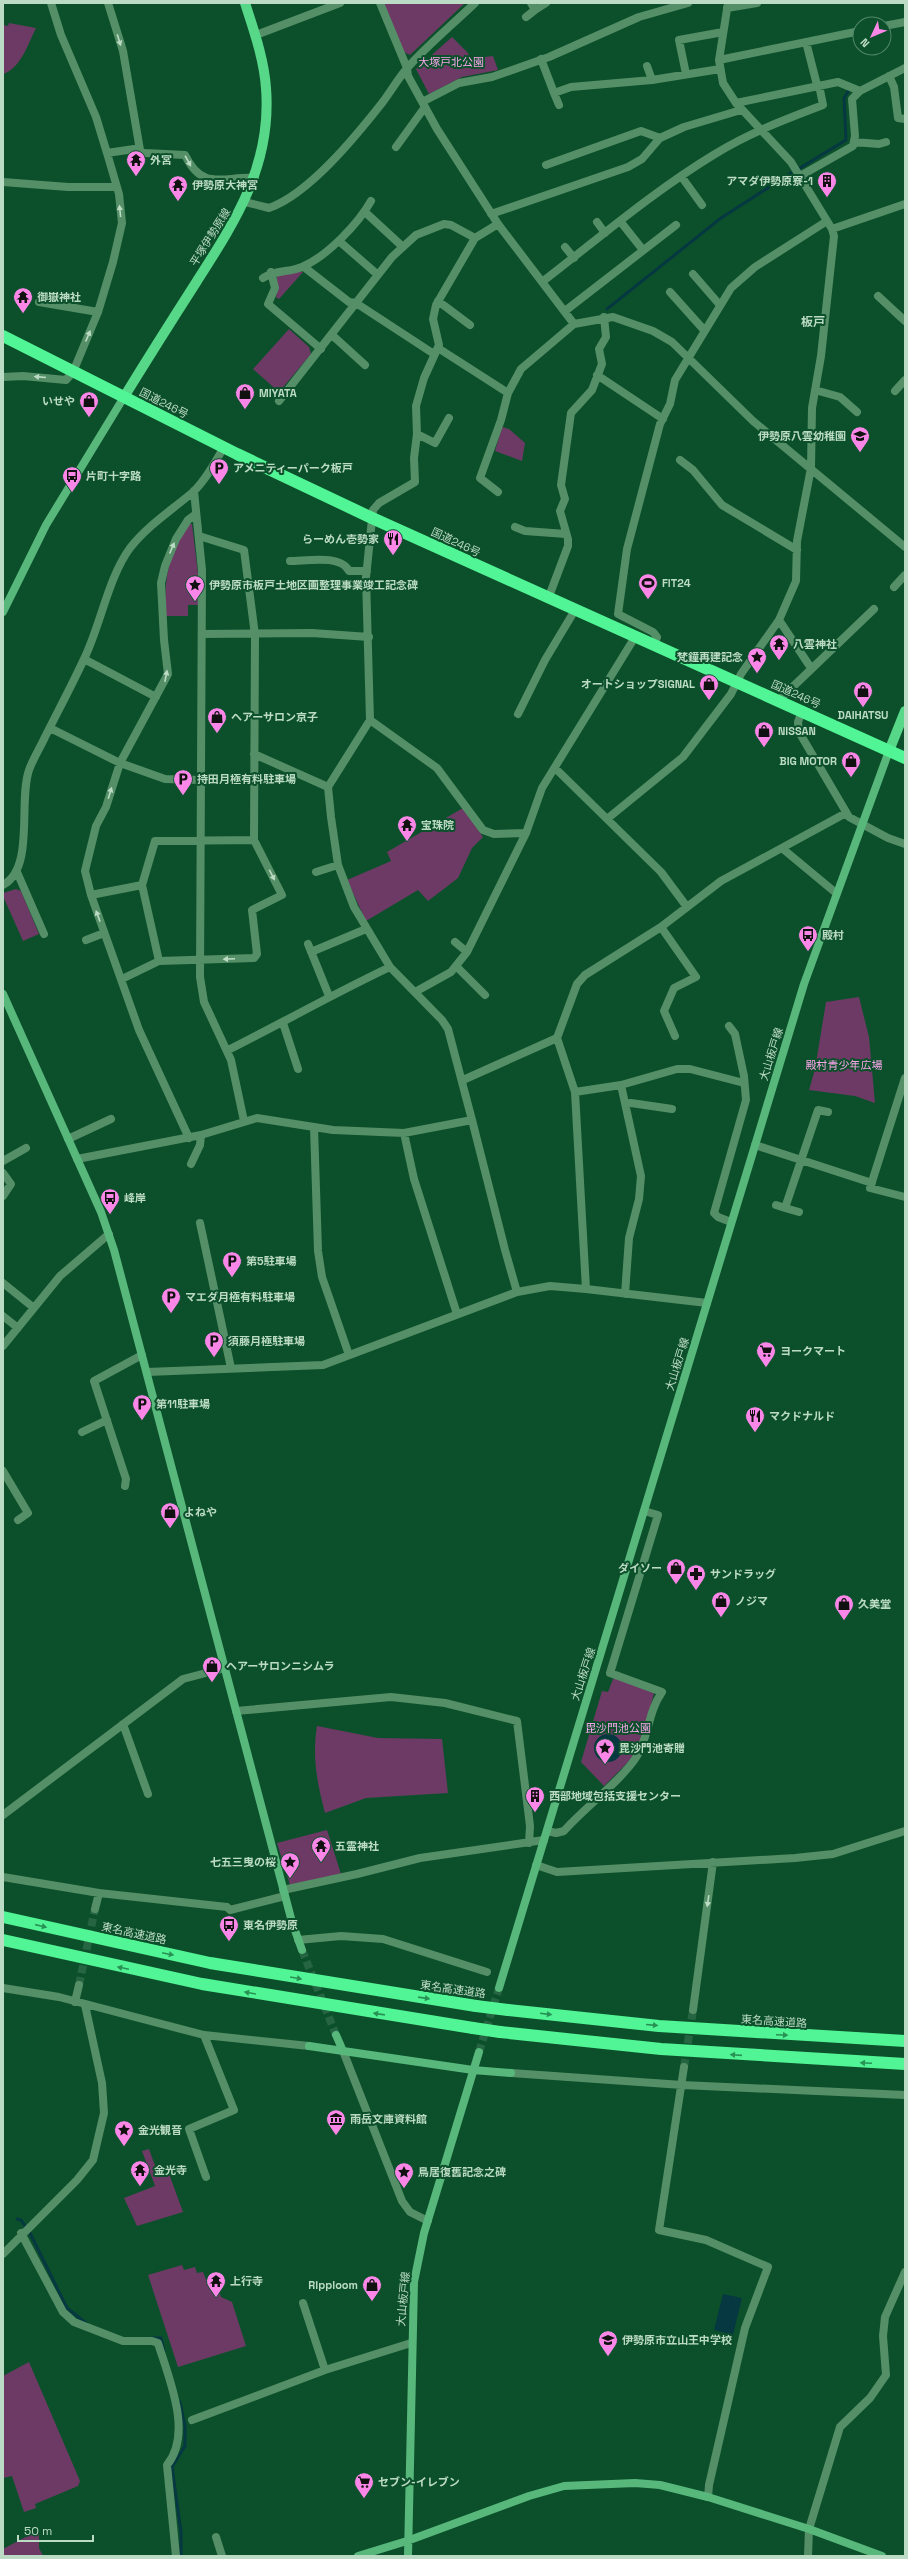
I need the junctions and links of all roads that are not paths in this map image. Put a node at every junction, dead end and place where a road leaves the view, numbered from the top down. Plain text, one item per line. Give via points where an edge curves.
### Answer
1 (51, 3) edge
2 (108, 3) edge
3 (245, 3) edge
4 (340, 3) edge
5 (380, 3) edge
6 (475, 3) edge
7 (546, 3) edge
8 (688, 3) edge
9 (757, 3) edge
10 (728, 6) edge
11 (533, 7) edge
12 (526, 17) dead end
13 (905, 22) edge
14 (892, 24) edge
15 (723, 32) junction
16 (852, 33) edge
17 (256, 35) junction
18 (806, 42) junction
19 (541, 59) junction
20 (719, 60) junction
21 (647, 66) dead end
22 (407, 68) junction
23 (905, 68) edge
24 (720, 69) junction
25 (686, 74) junction
26 (889, 76) junction
27 (652, 80) junction
28 (818, 85) junction
29 (860, 90) junction
30 (554, 93) junction
31 (424, 104) junction
32 (736, 104) junction
33 (558, 105) dead end
34 (742, 110) junction
35 (905, 119) edge
36 (761, 129) junction
37 (660, 138) junction
38 (854, 142) junction
39 (886, 142) dead end
40 (396, 147) dead end
41 (140, 150) junction
42 (107, 153) junction
43 (546, 165) dead end
44 (681, 176) junction
45 (800, 176) junction
46 (255, 178) junction
47 (3, 182) edge
48 (117, 187) junction
49 (371, 201) dead end
50 (245, 202) junction
51 (905, 204) edge
52 (702, 205) dead end
53 (365, 212) junction
54 (491, 214) junction
55 (620, 221) junction
56 (827, 221) junction
57 (597, 222) dead end
58 (498, 224) junction
59 (676, 225) dead end
60 (832, 229) junction
61 (606, 233) junction
62 (475, 238) junction
63 (339, 241) junction
64 (403, 247) junction
65 (565, 247) dead end
66 (643, 250) junction
67 (574, 258) junction
68 (304, 267) junction
69 (271, 272) junction
70 (693, 274) dead end
71 (378, 275) junction
72 (263, 278) dead end
73 (542, 282) junction
74 (670, 296) dead end
75 (878, 296) dead end
76 (438, 301) junction
77 (39, 302) dead end
78 (356, 303) junction
79 (719, 304) junction
80 (565, 311) junction
81 (98, 312) junction
82 (604, 317) junction
83 (905, 321) edge
84 (574, 324) junction
85 (470, 325) dead end
86 (704, 330) junction
87 (3, 336) edge
88 (332, 336) junction
89 (320, 349) junction
90 (436, 351) junction
91 (689, 357) junction
92 (365, 365) dead end
93 (73, 372) junction
94 (597, 375) junction
95 (3, 377) edge
96 (905, 380) edge
97 (815, 390) junction
98 (895, 391) dead end
99 (508, 393) junction
100 (124, 397) junction
101 (279, 402) dead end
102 (857, 412) dead end
103 (449, 418) dead end
104 (663, 419) junction
105 (417, 434) junction
106 (224, 447) junction
107 (680, 460) dead end
108 (810, 468) junction
109 (194, 491) junction
110 (498, 492) dead end
111 (196, 514) junction
112 (372, 518) junction
113 (515, 527) dead end
114 (566, 534) junction
115 (199, 536) junction
116 (905, 547) edge
117 (797, 550) junction
118 (290, 561) dead end
119 (367, 571) junction
120 (905, 575) edge
121 (894, 587) dead end
122 (548, 598) junction
123 (874, 609) dead end
124 (575, 610) junction
125 (3, 612) edge
126 (778, 620) junction
127 (202, 634) junction
128 (255, 635) junction
129 (369, 637) junction
130 (635, 637) junction
131 (654, 645) junction
132 (84, 659) junction
133 (811, 668) junction
134 (737, 682) junction
135 (156, 697) junction
136 (778, 701) junction
137 (802, 711) junction
138 (905, 711) edge
139 (518, 714) dead end
140 (370, 720) junction
141 (50, 728) junction
142 (889, 751) junction
143 (254, 754) junction
144 (905, 758) edge
145 (120, 763) junction
146 (555, 768) junction
147 (201, 780) junction
148 (328, 787) junction
149 (846, 813) junction
150 (607, 819) junction
151 (863, 825) junction
152 (526, 833) junction
153 (200, 840) junction
154 (254, 840) junction
155 (905, 844) edge
156 (783, 849) junction
157 (338, 865) junction
158 (17, 872) junction
159 (316, 872) dead end
160 (3, 885) edge
161 (142, 885) junction
162 (836, 893) junction
163 (91, 895) junction
164 (687, 907) junction
165 (661, 927) junction
166 (366, 929) junction
167 (104, 933) junction
168 (44, 934) dead end
169 (86, 940) dead end
170 (455, 942) dead end
171 (467, 952) junction
172 (159, 961) junction
173 (200, 961) junction
174 (457, 967) junction
175 (390, 968) junction
176 (122, 979) junction
177 (415, 992) junction
178 (3, 994) edge
179 (485, 995) dead end
180 (329, 996) junction
181 (283, 1023) junction
182 (729, 1026) dead end
183 (675, 1036) dead end
184 (557, 1038) junction
185 (228, 1050) junction
186 (298, 1069) dead end
187 (463, 1080) junction
188 (904, 1082) edge
189 (744, 1083) junction
190 (621, 1085) junction
191 (575, 1092) junction
192 (626, 1104) junction
193 (672, 1110) dead end
194 (828, 1112) dead end
195 (111, 1119) dead end
196 (472, 1120) junction
197 (244, 1121) junction
198 (314, 1127) junction
199 (404, 1133) junction
200 (201, 1136) junction
201 (189, 1138) junction
202 (68, 1139) junction
203 (755, 1145) junction
204 (26, 1148) dead end
205 (78, 1159) junction
206 (800, 1160) junction
207 (3, 1161) edge
208 (191, 1164) dead end
209 (3, 1174) edge
210 (872, 1183) junction
211 (3, 1196) edge
212 (905, 1197) edge
213 (776, 1205) dead end
214 (785, 1208) junction
215 (798, 1212) dead end
216 (731, 1222) junction
217 (200, 1223) dead end
218 (109, 1234) junction
219 (3, 1283) edge
220 (586, 1289) junction
221 (517, 1292) junction
222 (625, 1294) junction
223 (706, 1303) junction
224 (34, 1308) junction
225 (458, 1314) junction
226 (3, 1316) edge
227 (18, 1328) junction
228 (3, 1346) edge
229 (142, 1355) junction
230 (349, 1355) junction
231 (231, 1368) junction
232 (147, 1372) junction
233 (107, 1420) junction
234 (82, 1432) dead end
235 (3, 1471) edge
236 (125, 1486) dead end
237 (644, 1511) junction
238 (18, 1520) dead end
239 (225, 1668) junction
240 (236, 1711) junction
241 (123, 1724) junction
242 (148, 1794) dead end
243 (3, 1815) edge
244 (547, 1831) junction
245 (905, 1831) edge
246 (544, 1840) junction
247 (529, 1842) junction
248 (713, 1862) junction
249 (536, 1866) junction
250 (3, 1877) edge
251 (99, 1893) junction
252 (284, 1893) junction
253 (95, 1909) tunnel mouth
254 (3, 1917) edge
255 (3, 1940) edge
256 (298, 1940) junction
257 (302, 1950) tunnel mouth
258 (487, 1972) dead end
259 (79, 1985) tunnel mouth
260 (3, 1988) edge
261 (499, 1988) tunnel mouth
262 (75, 2002) junction
263 (85, 2005) junction
264 (693, 2010) tunnel mouth
265 (204, 2035) junction
266 (336, 2036) tunnel mouth
267 (905, 2041) edge
268 (343, 2052) junction
269 (479, 2052) tunnel mouth
270 (905, 2064) edge
271 (684, 2067) tunnel mouth
272 (473, 2070) junction
273 (682, 2085) junction
274 (905, 2095) edge
275 (206, 2177) dead end
276 (428, 2221) junction
277 (25, 2229) junction
278 (3, 2254) edge
279 (905, 2272) edge
280 (303, 2303) dead end
281 (411, 2343) junction
282 (325, 2370) junction
283 (192, 2420) dead end
284 (708, 2497) junction
285 (809, 2529) junction
286 (216, 2537) dead end
287 (407, 2541) junction
288 (176, 2556) edge
289 (222, 2556) edge
290 (358, 2556) edge
291 (408, 2556) edge
292 (808, 2556) edge
293 (882, 2556) edge

1 - 42 street via 61,35 96,117
2 -> 41 street via 123,52
3 - 17 main road, 平塚伊勢原線
4 - 17 street
5 - 22 street
6 - 22 street
7 - 11 street
8 - 19 street via 639,17
9 - 10 street
10 - 15 street
11 - 12 street
13 - 14 street
15 - 20 street
15 - 25 street via 679,40
16 - 18 street
17 - 46 main road, 平塚伊勢原線 via 264,73 266,108 263,147
18 - 20 street
18 - 28 street
19 - 30 street
19 - 31 street via 492,77 459,83
20 - 24 street
21 - 27 street
22 - 31 street via 408,76
22 - 50 street via 380,104 321,172 305,186 270,208
23 - 26 street
24 - 25 street
24 - 32 street via 722,83
25 - 27 street
26 - 29 street
26 - 35 street via 894,87 898,118
27 - 30 street via 590,84
28 - 29 street via 838,82
28 - 32 street
28 - 36 street via 823,105
29 - 38 street via 852,99
30 - 33 street
31 - 40 street
31 - 54 street
32 - 34 street
34 - 36 street
34 - 37 street via 684,127
36 - 44 street via 715,153
36 - 45 street via 782,151
37 - 43 street via 641,131
37 - 54 street via 642,159 628,167
38 - 39 street
38 - 45 street via 853,146
41 - 42 street
41 -> 46 street via 145,153 185,155 196,173 209,180
42 - 48 street
44 - 52 street
44 - 55 street
45 - 56 street
46 - 50 main road, 平塚伊勢原線
47 - 48 street via 68,187
81 -> 48 street via 122,223
49 - 53 street
50 - 100 main road, 平塚伊勢原線
51 - 60 street
53 - 63 street
53 - 64 street
54 - 58 street
55 - 61 street
55 - 66 street
56 - 60 street
56 - 79 street via 745,274
57 - 61 street
58 - 62 street
58 - 73 street
59 - 66 street
60 - 97 street via 832,265 822,356
61 - 67 street
62 - 64 street via 444,224 416,235
62 - 76 street
63 - 68 street
63 - 71 street
64 - 71 street
65 - 67 street
66 - 80 street
67 - 73 street
68 - 69 street
68 - 78 street via 348,302
69 - 72 street
69 - 89 street via 274,288 268,304
70 - 79 street via 701,279
71 - 78 street
73 - 80 street
74 - 86 street
75 - 83 street
76 - 85 street
76 - 90 street via 433,319
77 - 81 street
78 - 88 street
78 - 90 street
79 - 86 street
80 - 84 street
93 -> 81 street
82 - 84 street
82 - 91 street via 626,320 653,331 672,342
82 - 94 street via 606,337 599,349 602,364
84 - 99 street via 521,369
86 - 91 street
87 - 93 highway, 国道246号
88 - 89 street
88 - 92 street
89 - 101 street
90 - 99 street
90 - 105 street via 416,406
91 - 104 street via 675,380 670,404
91 - 108 street via 753,421
93 -> 95 street via 66,380
93 - 100 highway, 国道246号
94 - 104 street
94 - 114 street via 592,390 570,414 561,485 565,499 560,511
96 - 98 street
97 - 102 street via 840,397
97 - 108 street
99 - 110 street via 502,420 480,478
100 - 106 highway, 国道246号
100 - 125 street via 46,525
103 - 105 street via 435,443
104 - 131 street via 627,549 618,614 653,632 657,637
105 - 112 street via 415,482 379,503 373,510
106 - 109 street
106 - 112 highway, 国道246号
107 - 117 street via 693,470 722,505
108 - 116 street
108 - 117 street
109 - 111 street
109 - 132 street via 156,522 131,548 113,578 107,601
111 - 115 street
135 -> 111 street via 168,674 162,590 165,566 182,527
112 - 119 street
112 - 122 highway, 国道246号
113 - 114 street via 525,531
114 - 122 street via 568,546
115 - 127 street
115 - 128 street via 244,550
117 - 126 street via 796,581
118 - 119 street via 339,561 349,571
119 - 129 street
120 - 121 street
122 - 124 highway, 国道246号
123 - 133 street
124 - 130 highway, 国道246号
124 - 139 street via 545,660
126 - 133 street
126 - 134 street
127 - 128 street
127 - 147 street
128 - 129 street via 312,633
128 - 143 street
129 - 140 street
130 - 131 highway, 国道246号
130 - 146 street
131 - 134 highway, 国道246号
132 - 135 street
132 - 141 street
133 - 136 street
134 - 136 highway, 国道246号
134 - 150 street via 726,701 683,757
135 - 145 street
136 - 137 highway, 国道246号
137 - 142 highway, 国道246号
137 - 149 street via 798,722 799,732
138 - 142 main road
140 - 148 street
140 - 152 street via 437,768 483,830 494,834
141 - 145 street
141 - 158 street via 29,769 25,791 22,857
142 - 144 highway, 国道246号
142 - 151 street, 大山板戸線
143 - 148 street
143 - 154 street
145 - 147 street via 165,779
163 -> 145 street via 86,871 96,826 106,807
146 - 150 street
146 - 152 street via 542,788
147 - 153 street
148 - 157 street
149 - 151 street
149 - 156 street
150 - 164 street via 661,872
151 - 155 street
151 - 162 street, 大山板戸線
152 - 171 street
153 - 154 street
153 - 161 street via 155,841
153 - 173 street
154 -> 173 street via 282,895 252,910 257,954 254,958
156 - 162 street
156 - 164 street via 721,881
157 - 159 street
157 - 166 street via 354,907
158 - 160 street via 11,881
158 - 168 street
161 - 163 street
161 - 172 street
162 - 203 street, 大山板戸線 via 804,984
167 -> 163 street
164 - 165 street
165 - 183 street via 698,980 674,988 664,1011 673,1024
165 - 184 street via 585,974 577,984
166 - 175 street
166 - 180 street via 310,948
167 - 169 street
167 - 176 street
170 - 171 street
171 - 174 street
172 - 173 street
172 - 176 street
173 - 185 street via 204,1002
174 - 177 street
174 - 179 street
175 - 177 street
175 - 180 street
176 - 201 street via 143,1040
177 - 187 street via 448,1029
178 - 202 street
180 - 181 street
181 - 185 street
181 - 186 street
182 - 189 street via 734,1034
184 - 187 street
184 - 191 street
185 - 197 street
187 - 196 street
188 - 210 street
189 - 190 street via 690,1069
189 - 216 street via 744,1113 714,1213
190 - 191 street
190 - 192 street
191 - 220 street
192 - 193 street
192 - 222 street via 641,1176 639,1199 629,1238
194 - 206 street via 815,1109
195 - 202 street
196 - 199 street
196 - 221 street
197 - 198 street via 257,1118
197 - 200 street
198 - 199 street
198 - 230 street via 318,1251 322,1277
199 - 225 street via 414,1179
200 - 201 street
200 - 208 street via 200,1145
201 - 205 street
202 - 205 street
203 - 206 street
203 - 216 street, 大山板戸線
204 - 207 street
205 - 218 street
206 - 210 street
206 - 214 street
209 - 211 street via 11,1184
210 - 212 street via 870,1188
213 - 214 street
214 - 215 street
216 - 223 street, 大山板戸線
217 - 231 street
218 - 224 street via 75,1261
218 - 229 street
219 - 224 street
220 - 221 street via 550,1286
220 - 222 street
221 - 225 street
222 - 223 street
223 - 237 street, 大山板戸線
224 - 227 street
225 - 230 street
226 - 227 street
227 - 228 street
229 - 232 street
229 - 233 street via 94,1381
230 - 231 street via 323,1365
231 - 232 street
232 - 239 street
233 - 234 street
233 - 236 street via 126,1480
235 - 238 street via 28,1513
237 - 244 street, 大山板戸線
237 - 244 street via 658,1515 610,1673 662,1692 650,1714 647,1737 636,1757 564,1831
239 - 240 street
239 - 241 street via 183,1679
240 - 247 street via 391,1697 445,1703 517,1721 530,1826
240 - 252 street
241 - 242 street
241 - 243 street
244 - 246 street, 大山板戸線
245 - 248 street via 834,1854
246 - 247 street
246 - 249 street, 大山板戸線
247 - 252 street via 420,1858
248 - 249 street via 557,1872
248 -> 264 street
249 - 261 street, 大山板戸線
250 - 251 street
251 - 252 street via 226,1907 230,1910
251 - 253 street
252 - 256 street
254 -> 267 highway, 東名高速道路, bridge via 210,1962 476,2006 666,2027
270 -> 255 highway, bridge via 661,2049 500,2032 202,1984
256 - 257 street
256 - 258 street via 341,1936 383,1939
259 - 262 street
260 - 262 street
262 - 263 street
263 - 265 street
263 - 277 street via 102,2083 104,2113 98,2142 93,2160 85,2170
265 - 268 street
265 - 275 street via 234,2110 189,2129
266 - 268 street
268 - 272 street
268 - 276 street via 402,2202 410,2212
269 - 272 street, 大山板戸線
271 - 273 street
272 - 273 street
272 - 276 street, 大山板戸線
273 - 274 street
273 - 284 street via 659,2230 706,2240 768,2267 745,2328
276 - 281 street, 大山板戸線 via 414,2282
277 - 278 street
277 - 288 street via 63,2312 74,2322 123,2341 158,2343 181,2424 177,2450 167,2465
279 - 285 street via 885,2317 883,2336 886,2375 870,2398 840,2427
280 - 282 street
281 - 282 street
281 - 287 street, 大山板戸線
282 - 283 street
284 - 285 street
284 - 287 street via 660,2485 635,2482 564,2486 529,2496
285 - 292 street
285 - 293 street
286 - 289 street
287 - 290 street
287 - 291 street, 大山板戸線

